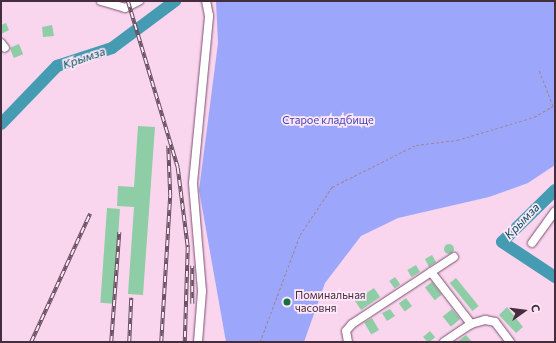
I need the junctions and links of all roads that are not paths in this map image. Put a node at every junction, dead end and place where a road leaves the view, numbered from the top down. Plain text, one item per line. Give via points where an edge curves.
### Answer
1 (101, 1) edge
2 (139, 1) edge
3 (206, 1) edge
4 (555, 211) edge
5 (532, 243) dead end
6 (454, 257) dead end
7 (432, 272) junction
8 (471, 324) junction
9 (198, 342) edge
10 (348, 342) edge
11 (444, 342) edge
12 (510, 342) edge

1 - 2 street via 125,8
3 - 9 street via 209,16 193,183 202,291
4 - 5 street
6 - 7 street
7 - 8 street
7 - 10 street via 352,324 346,331
8 - 11 street
8 - 12 street via 485,320 495,322

